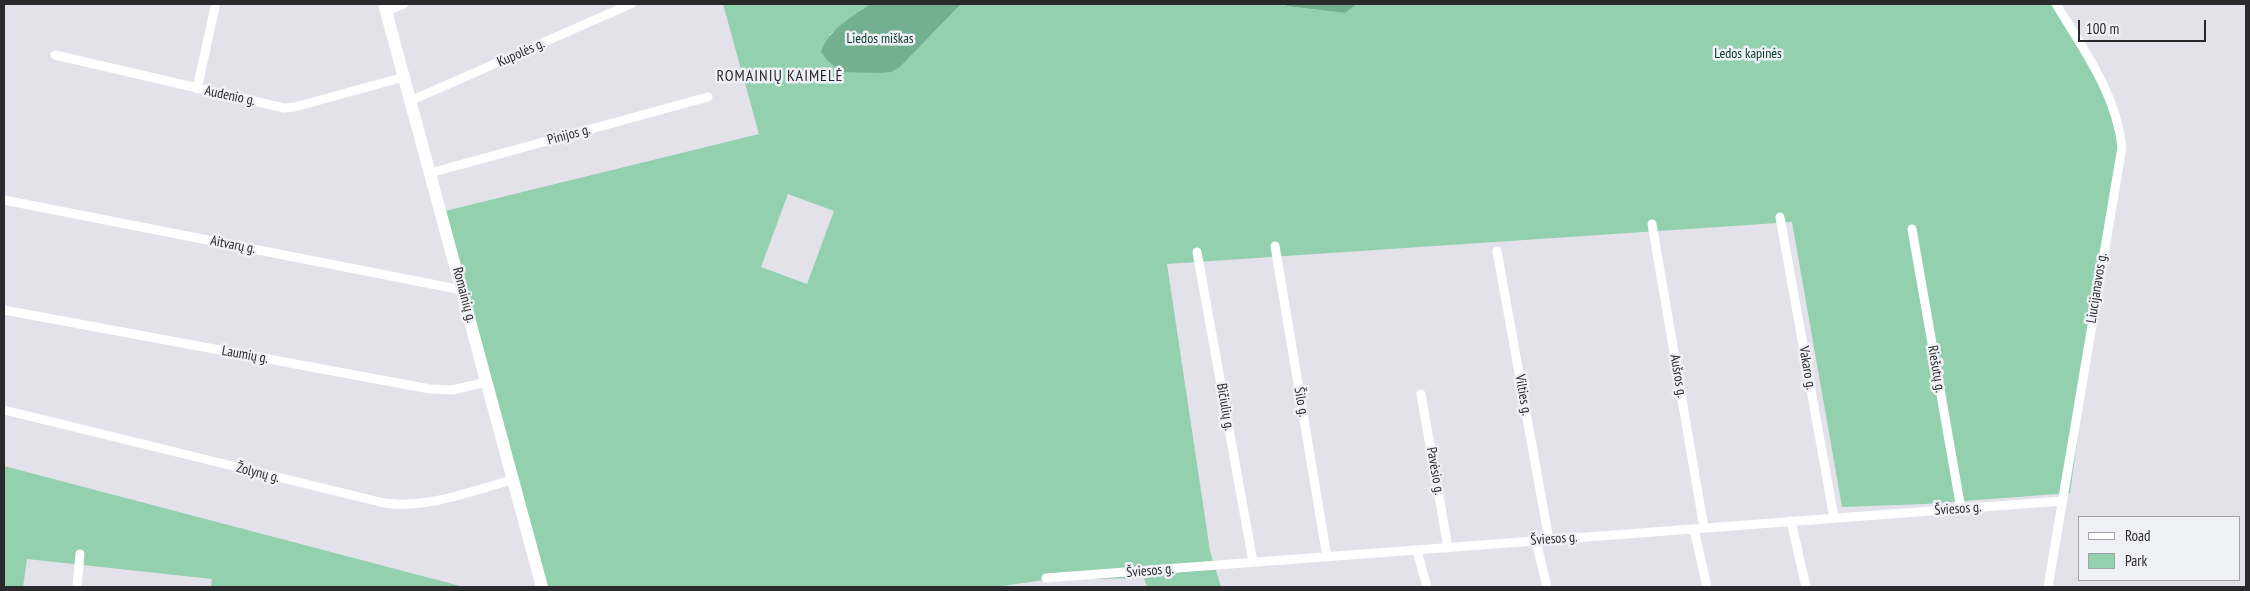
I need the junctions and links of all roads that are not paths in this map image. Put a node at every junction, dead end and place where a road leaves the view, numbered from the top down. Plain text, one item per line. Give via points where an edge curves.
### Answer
1 (404, 4) edge
2 (631, 4) edge
3 (2056, 4) edge
4 (215, 7) dead end
5 (385, 8) edge
6 (55, 55) dead end
7 (404, 77) junction
8 (197, 88) junction
9 (708, 97) dead end
10 (410, 101) junction
11 (430, 173) junction
12 (4, 200) edge
13 (1780, 217) dead end
14 (1652, 224) dead end
15 (1912, 229) dead end
16 (1275, 246) dead end
17 (1497, 251) dead end
18 (1197, 252) dead end
19 (462, 290) junction
20 (4, 310) edge
21 (487, 382) junction
22 (1421, 394) dead end
23 (4, 410) edge
24 (512, 480) junction
25 (2062, 501) junction
26 (1961, 509) junction
27 (1834, 518) junction
28 (1791, 522) junction
29 (1704, 528) junction
30 (1694, 529) junction
31 (1549, 540) junction
32 (1536, 541) junction
33 (1448, 548) junction
34 (1417, 551) junction
35 (80, 554) dead end
36 (1328, 557) junction
37 (1253, 562) junction
38 (1046, 578) dead end
39 (77, 587) edge
40 (542, 587) edge
41 (1427, 587) edge
42 (1547, 587) edge
43 (1707, 587) edge
44 (1806, 587) edge
45 (2048, 587) edge

1 - 5 street
2 - 10 street, Kupolės g.
3 - 25 street, Liucijanavos g. via 2103,84 2115,111 2122,147
4 - 8 street
5 - 7 main road, Romainių g.
6 - 8 street, Audenio g.
7 - 8 street, Audenio g. via 284,108
7 - 10 main road, Romainių g.
9 - 11 street, Pinijos g.
10 - 11 main road, Romainių g.
11 - 19 main road, Romainių g.
12 - 19 street, Aitvarų g.
13 - 27 street, Vakaro g.
14 - 29 street, Aušros g.
15 - 26 street, Riešutų g.
16 - 36 street, Šilo g.
17 - 31 street, Vilties g.
18 - 37 street, Bičiulių g.
19 - 21 main road, Romainių g.
20 - 21 street, Laumių g. via 430,389 452,390
21 - 24 main road, Romainių g.
22 - 33 street, Pavėsio g.
23 - 24 street, Žolynų g. via 402,506 423,504
24 - 40 main road, Romainių g.
25 - 26 street, Šviesos g.
25 - 45 street, Liucijanavos g.
26 - 27 street, Šviesos g.
27 - 28 street, Šviesos g.
28 - 29 street, Šviesos g.
28 - 44 street
29 - 30 street, Šviesos g.
30 - 31 street, Šviesos g.
30 - 43 street
31 - 32 street, Šviesos g.
32 - 33 street, Šviesos g.
32 - 42 street
33 - 34 street, Šviesos g.
34 - 36 street, Šviesos g.
34 - 41 street
35 - 39 street
36 - 37 street, Šviesos g.
37 - 38 street, Šviesos g.

